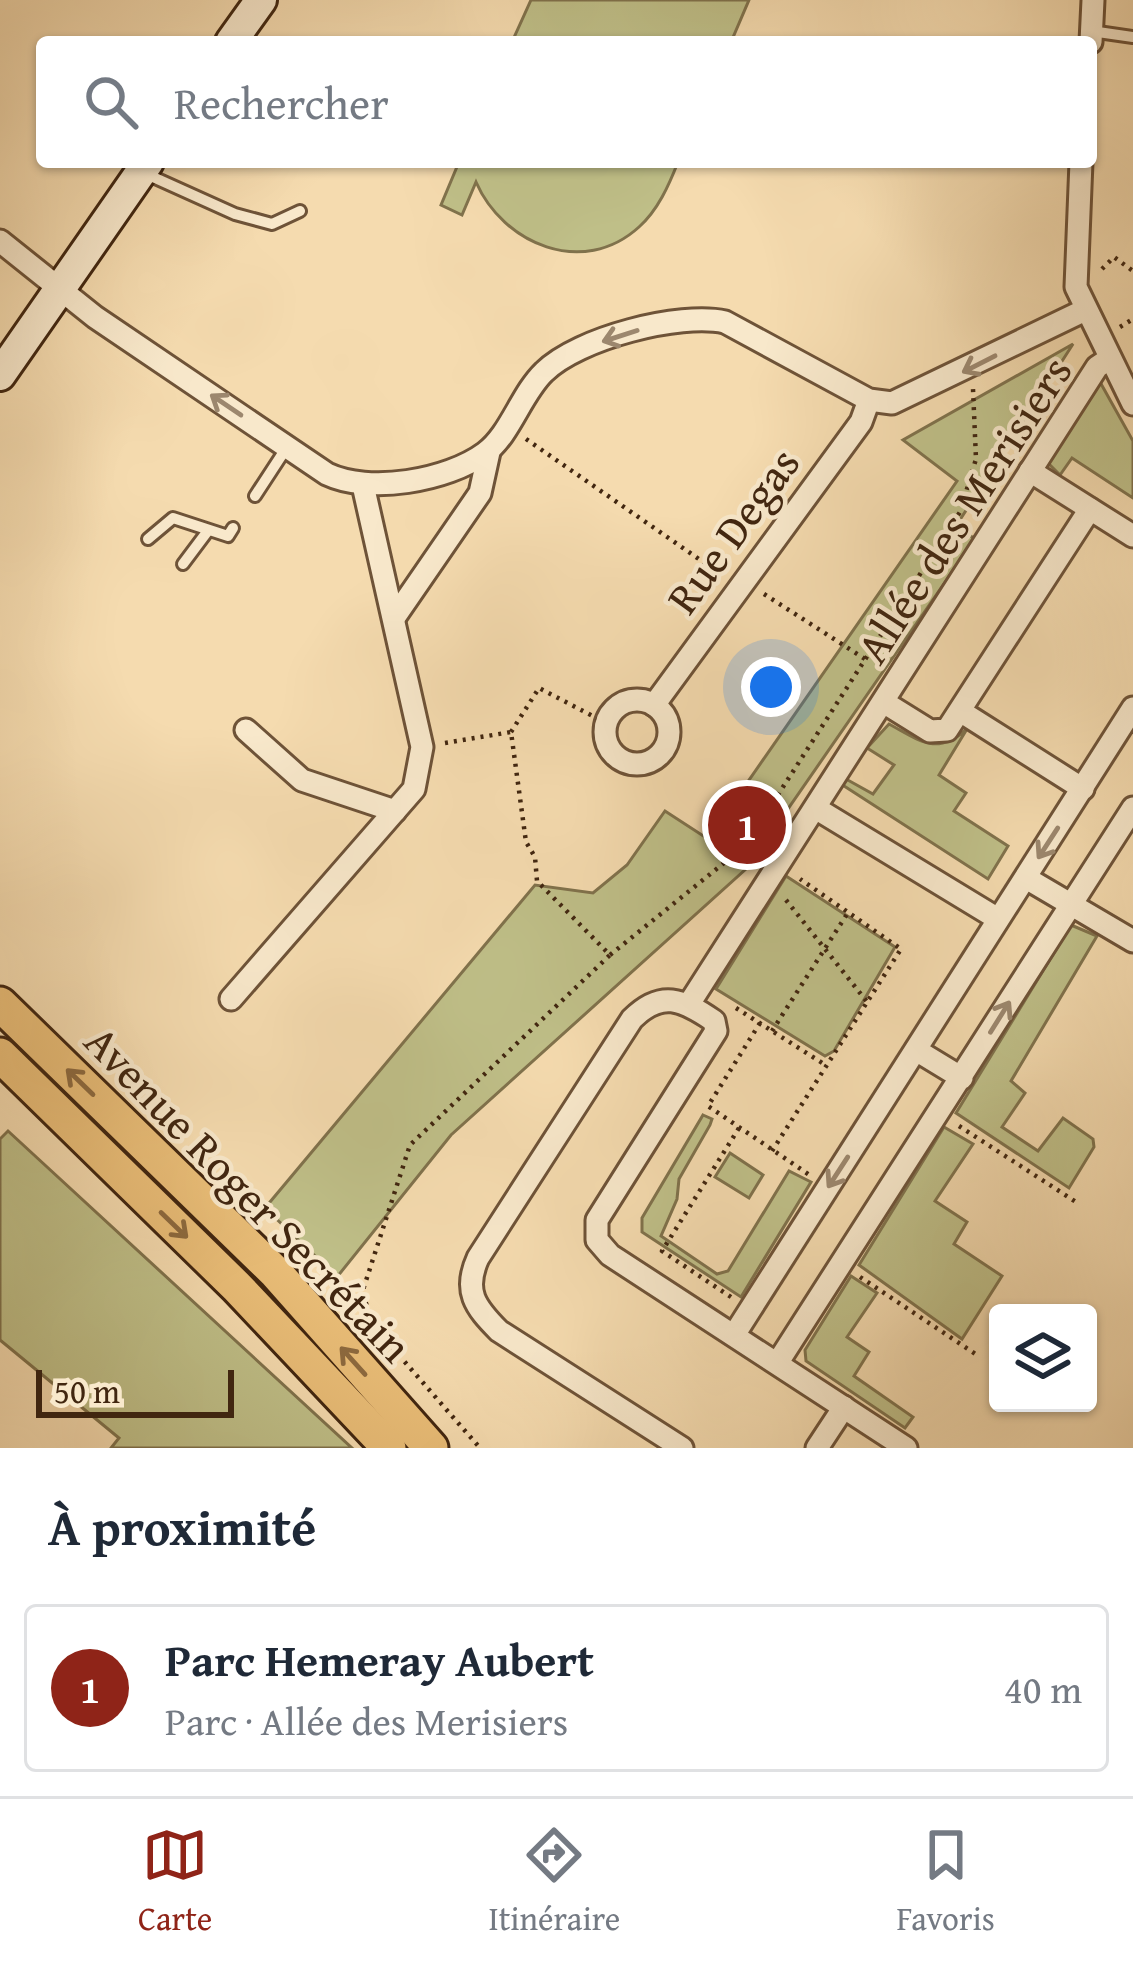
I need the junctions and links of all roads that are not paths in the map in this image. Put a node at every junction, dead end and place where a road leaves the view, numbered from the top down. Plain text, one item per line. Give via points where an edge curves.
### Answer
1 (261, 0) edge
2 (1093, 0) edge
3 (235, 36) edge
4 (1091, 36) edge
5 (1097, 36) edge
6 (1133, 37) edge
7 (144, 168) edge
8 (147, 168) edge
9 (1081, 168) edge
10 (300, 211) dead end
11 (0, 241) edge
12 (60, 290) junction
13 (1083, 311) junction
14 (1109, 359) junction
15 (0, 376) edge
16 (869, 400) junction
17 (1133, 404) edge
18 (287, 447) junction
19 (489, 452) junction
20 (1030, 471) junction
21 (363, 485) junction
22 (255, 496) dead end
23 (1090, 508) junction
24 (233, 528) dead end
25 (207, 532) junction
26 (1133, 536) edge
27 (148, 539) dead end
28 (183, 564) dead end
29 (394, 618) junction
30 (885, 703) junction
31 (654, 705) junction
32 (1133, 709) edge
33 (960, 711) junction
34 (246, 730) dead end
35 (1082, 789) junction
36 (1133, 808) edge
37 (817, 809) junction
38 (394, 811) junction
39 (1026, 878) junction
40 (1070, 906) junction
41 (998, 919) junction
42 (1133, 941) edge
43 (695, 995) junction
44 (231, 999) dead end
45 (0, 1004) edge
46 (916, 1050) junction
47 (0, 1055) edge
48 (962, 1078) junction
49 (734, 1335) junction
50 (778, 1362) junction
51 (844, 1407) junction
52 (389, 1448) edge
53 (431, 1448) edge
54 (682, 1448) edge
55 (817, 1448) edge
56 (905, 1448) edge

1 - 3 main road
2 - 4 street
5 - 6 lane
7 - 12 main road
8 - 10 lane via 235,214 272,224
9 - 13 street via 1072,267
11 - 12 street
12 - 15 main road
18 -> 12 street
13 - 14 street
13 -> 16 street via 911,398
14 - 17 street
14 - 20 street, Allée des Merisiers
16 -> 19 street via 703,317 572,353 544,371
16 - 31 street, Rue Degas via 861,422
18 - 21 street via 327,474
18 - 22 lane
19 - 21 street via 460,466
19 - 29 street via 480,494
20 - 23 street
20 - 30 street, Allée des Merisiers
21 - 29 street
23 - 26 street
23 - 33 street
24 - 25 lane via 227,536
25 - 27 lane via 173,518
25 - 28 lane
29 - 38 street via 422,747 414,789
30 - 33 street, Allée des Merisiers via 938,733
30 - 37 street, Allée des Merisiers
31 - 31 street via 626,702 606,723 614,754 643,763 661,752 669,732
32 - 35 street
33 - 35 street
34 - 38 street via 302,780
35 -> 39 street
36 - 40 street
37 - 41 street
37 - 43 street, Allée des Merisiers
38 - 44 street
39 - 40 street
39 - 41 street
40 - 42 street
48 -> 40 street
41 - 46 street
43 - 49 street via 716,1031 595,1231 610,1255
43 - 54 street via 650,1001 632,1019 478,1258 470,1292 499,1331
53 -> 45 main road, Avenue Roger Secrétain via 275,1273
46 - 48 street
46 -> 49 street
47 -> 52 main road, Avenue Roger Secrétain
48 - 50 street
49 - 50 street
50 - 51 street
51 - 55 street
51 - 56 street

